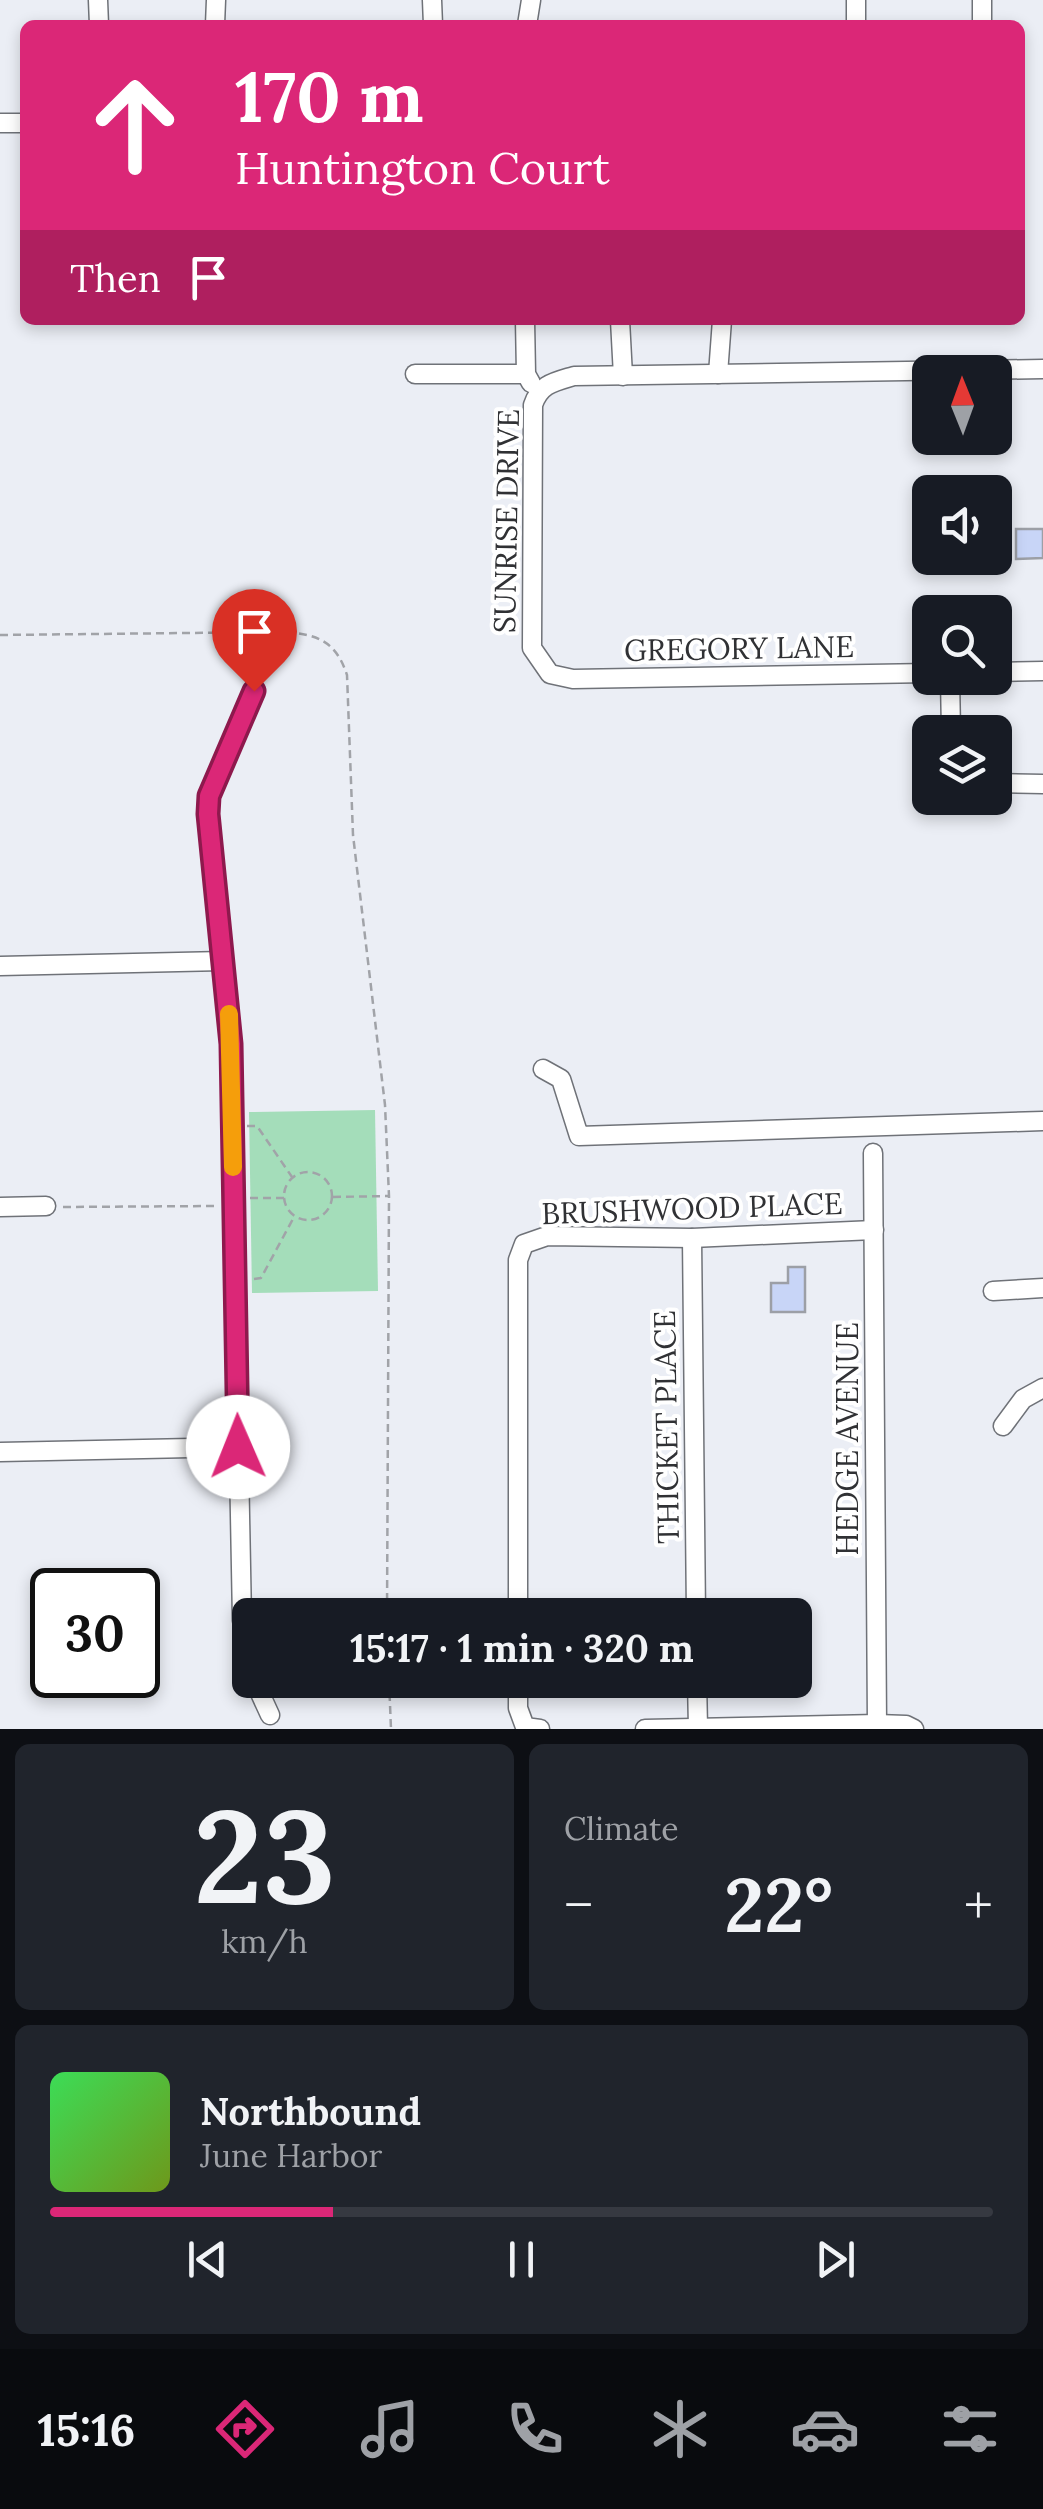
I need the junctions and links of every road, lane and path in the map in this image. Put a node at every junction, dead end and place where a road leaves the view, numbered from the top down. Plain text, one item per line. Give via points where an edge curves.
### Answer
1 (525, 325) edge
2 (620, 325) edge
3 (722, 325) edge
4 (1043, 369) edge
5 (414, 374) dead end
6 (526, 374) junction
7 (718, 374) junction
8 (622, 376) junction
9 (537, 394) junction
10 (234, 632) junction
11 (0, 635) edge
12 (1043, 671) edge
13 (1012, 672) edge
14 (912, 673) edge
15 (550, 674) joint
16 (254, 691) joint
17 (1012, 783) edge
18 (1043, 784) edge
19 (223, 961) junction
20 (0, 966) edge
21 (543, 1069) dead end
22 (1043, 1121) edge
23 (232, 1126) junction
24 (874, 1153) dead end
25 (293, 1178) junction
26 (389, 1196) junction
27 (332, 1197) junction
28 (234, 1198) junction
29 (284, 1198) junction
30 (46, 1206) joint
31 (0, 1207) edge
32 (295, 1216) junction
33 (874, 1230) junction
34 (692, 1238) junction
35 (236, 1279) junction
36 (1043, 1288) edge
37 (993, 1292) dead end
38 (1043, 1388) edge
39 (1004, 1426) dead end
40 (238, 1447) junction
41 (0, 1452) edge
42 (241, 1598) edge
43 (388, 1598) edge
44 (518, 1598) edge
45 (696, 1598) edge
46 (262, 1698) edge
47 (390, 1698) edge
48 (518, 1698) edge
49 (697, 1698) edge
50 (270, 1715) dead end
51 (886, 1726) edge
52 (533, 1728) edge
53 (698, 1728) edge
54 (391, 1729) edge
55 (646, 1729) edge
56 (914, 1729) edge

1 - 6 street
2 - 8 street
3 - 7 street
4 - 7 street, SUNRISE DRIVE
5 - 6 street
6 - 9 street
7 - 8 street, SUNRISE DRIVE
8 - 9 street, SUNRISE DRIVE via 574,376 546,384
9 - 15 street, SUNRISE DRIVE via 532,648
10 - 11 path
10 - 16 path
10 - 26 path via 307,634 341,656 348,675 352,835 385,1105
12 - 13 street
14 - 15 street, GREGORY LANE via 573,679
16 - 19 street via 209,796
17 - 18 street
19 - 20 street
19 - 23 street
21 - 22 street via 561,1079 579,1136
23 - 25 path via 257,1126
23 - 28 street
24 - 33 street, HEDGE AVENUE
25 - 27 path via 316,1174
25 - 29 path
26 - 27 path
26 - 43 path
27 - 32 path via 317,1218
28 - 29 path
28 - 30 path via 220,1206
28 - 35 street
29 - 32 path
30 - 31 street
32 - 35 path via 262,1278
33 - 34 street, BRUSHWOOD PLACE
33 - 51 street, HEDGE AVENUE
34 - 44 street, BRUSHWOOD PLACE via 548,1236 524,1244 518,1260
34 - 45 street, THICKET PLACE
35 - 40 street
36 - 37 street
38 - 39 street via 1023,1398
40 - 41 street
40 - 42 street
46 - 50 street
47 - 54 path
48 - 52 street
49 - 53 street
51 - 53 street
51 - 56 street
53 - 55 street

